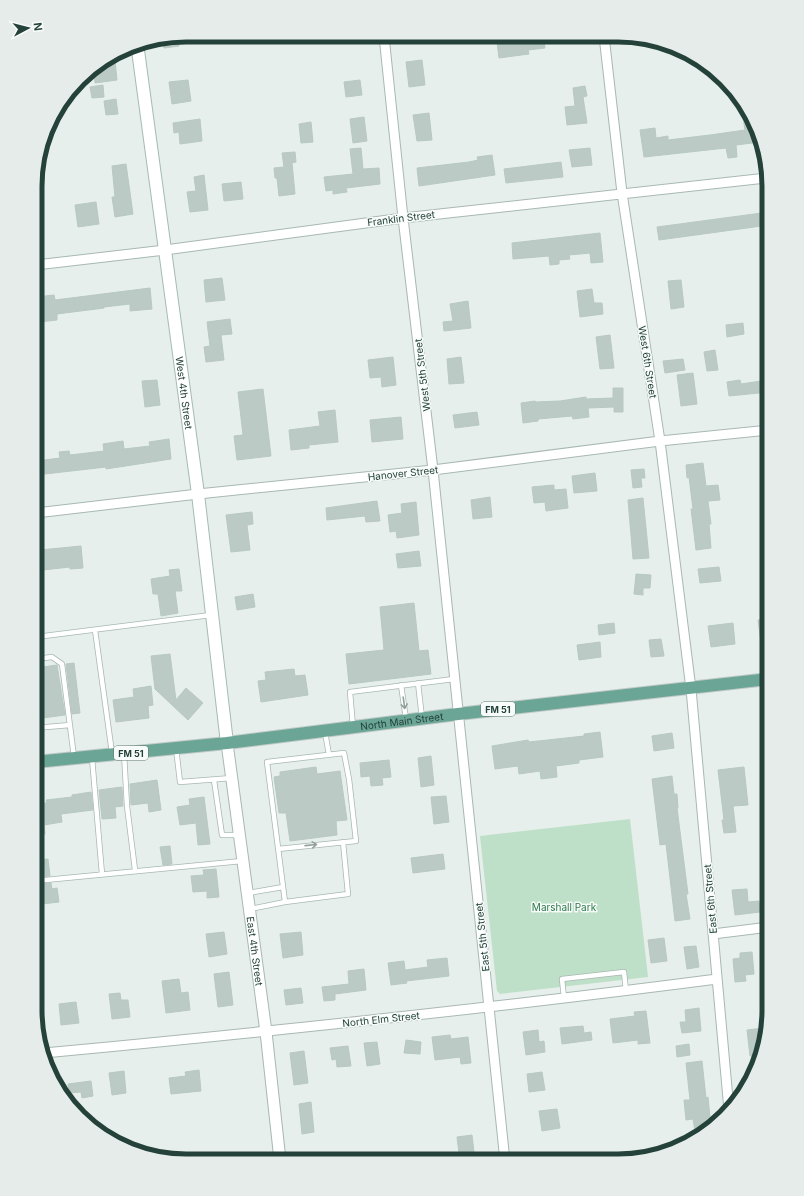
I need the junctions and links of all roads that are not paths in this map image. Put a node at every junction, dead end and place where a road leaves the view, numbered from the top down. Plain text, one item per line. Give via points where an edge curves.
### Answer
1 (385, 42) edge
2 (605, 42) edge
3 (138, 51) edge
4 (762, 179) edge
5 (622, 193) junction
6 (403, 218) junction
7 (164, 250) junction
8 (42, 264) edge
9 (762, 431) edge
10 (660, 441) junction
11 (433, 470) junction
12 (198, 494) junction
13 (42, 512) edge
14 (212, 615) junction
15 (95, 630) junction
16 (42, 636) edge
17 (42, 658) edge
18 (454, 679) junction
19 (762, 681) edge
20 (418, 683) junction
21 (401, 686) junction
22 (691, 689) junction
23 (458, 714) junction
24 (422, 718) junction
25 (406, 720) junction
26 (70, 725) junction
27 (42, 727) edge
28 (353, 727) junction
29 (325, 731) junction
30 (227, 743) junction
31 (176, 748) junction
32 (118, 754) junction
33 (329, 755) junction
34 (92, 756) junction
35 (74, 758) junction
36 (42, 761) edge
37 (232, 778) junction
38 (214, 780) junction
39 (239, 835) junction
40 (343, 842) junction
41 (278, 849) junction
42 (242, 860) junction
43 (135, 870) junction
44 (102, 874) junction
45 (42, 880) edge
46 (283, 887) junction
47 (247, 893) junction
48 (285, 902) junction
49 (249, 909) junction
50 (762, 928) edge
51 (713, 934) junction
52 (717, 979) junction
53 (626, 991) junction
54 (564, 998) junction
55 (490, 1008) junction
56 (266, 1032) junction
57 (49, 1053) edge
58 (728, 1102) edge
59 (279, 1154) edge
60 (504, 1154) edge

1 - 6 street, West 5th Street
2 - 5 street, West 6th Street
3 - 7 main road, West 4th Street
4 - 5 street, Franklin Street
5 - 6 street, Franklin Street
5 - 10 street, West 6th Street
6 - 7 street, Franklin Street
6 - 11 street, West 5th Street
7 - 8 street, Franklin Street
7 - 12 main road, West 4th Street
9 - 10 street, Hanover Street
10 - 11 street, Hanover Street
10 - 22 street, West 6th Street
11 - 12 street, Hanover Street
11 - 18 street, West 5th Street
12 - 13 street, Hanover Street
12 - 14 main road, West 4th Street
14 - 15 lane
14 - 30 main road, West 4th Street
15 - 16 lane
15 - 32 lane
17 - 26 lane via 52,657 62,664
18 - 20 lane
18 - 23 street, West 5th Street
19 - 22 main road, North Main Street / FM 51
20 - 21 lane
20 - 24 lane
21 -> 25 lane
21 - 28 lane via 350,692
22 - 23 main road, North Main Street / FM 51
22 - 51 street, East 6th Street
23 - 24 main road, North Main Street / FM 51
23 - 55 street, East 5th Street
24 - 25 main road, North Main Street / FM 51
25 - 28 main road, North Main Street / FM 51
26 - 27 lane
26 - 35 lane
28 - 29 main road, North Main Street / FM 51
29 - 30 main road, North Main Street / FM 51
29 - 33 lane
30 - 31 main road, North Main Street / FM 51
30 - 37 street, East 4th Street
31 - 32 main road, North Main Street / FM 51
31 - 38 lane via 180,782
32 - 34 main road, North Main Street / FM 51
32 - 43 lane
33 - 40 lane via 344,753 349,779 356,840
33 - 41 lane via 267,762
34 - 35 main road, North Main Street / FM 51
34 - 44 lane
35 - 36 main road, North Main Street / FM 51
37 - 38 lane
37 - 39 street, East 4th Street
38 - 39 lane via 222,835
39 - 42 street, East 4th Street
41 -> 40 lane
40 - 48 lane via 348,894
41 - 46 lane
42 - 43 lane
42 - 47 street, East 4th Street
43 - 44 lane
44 - 45 lane
46 - 47 lane
46 - 48 lane
47 - 49 street, East 4th Street
48 - 49 lane
49 - 56 street, East 4th Street
50 - 51 street
51 - 52 street, East 6th Street
52 - 53 street, North Elm Street
52 - 58 street, East 6th Street
53 - 54 street, North Elm Street
53 - 54 lane via 624,972 616,972 562,979
54 - 55 street, North Elm Street
55 - 56 street, North Elm Street
55 - 60 street, East 5th Street
56 - 57 street, North Elm Street
56 - 59 street, East 4th Street

